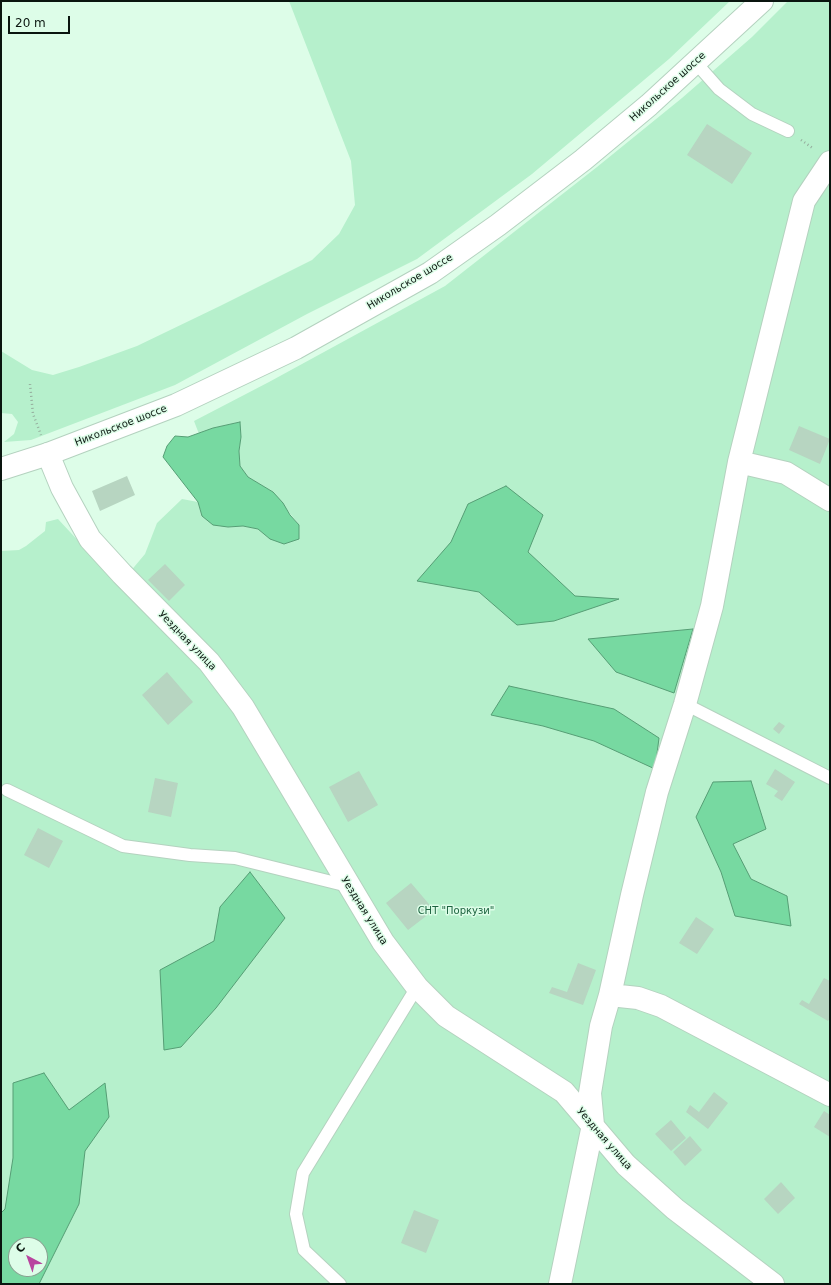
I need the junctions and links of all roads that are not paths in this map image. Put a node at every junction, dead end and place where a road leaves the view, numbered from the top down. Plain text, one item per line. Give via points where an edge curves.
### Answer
1 (762, 1) edge
2 (696, 63) junction
3 (788, 131) road end
4 (824, 157) edge
5 (48, 454) junction
6 (739, 462) junction
7 (1, 468) edge
8 (830, 500) edge
9 (685, 704) junction
10 (830, 778) edge
11 (7, 790) dead end
12 (348, 886) junction
13 (417, 987) junction
14 (610, 995) junction
15 (830, 1095) edge
16 (593, 1125) junction
17 (340, 1284) edge
18 (560, 1284) edge
19 (773, 1284) edge

1 - 2 street, Никольское шоссе
2 - 3 lane via 719,89 752,114
2 - 5 street, Никольское шоссе via 649,106 583,160 430,273 296,348 183,402
4 - 6 street via 804,201
5 - 7 street, Никольское шоссе
5 - 12 street, Уездная улица via 62,488 90,539 208,662 244,707
6 - 8 street via 786,473
6 - 9 street via 712,606
9 - 10 lane
9 - 14 street via 657,792
11 - 12 lane via 123,846 235,858
12 - 13 street, Уездная улица via 383,942
13 - 16 street, Уездная улица via 446,1016 564,1092
13 - 17 lane via 303,1173 296,1214 304,1250
14 - 15 street via 638,998 661,1006
14 - 16 street via 601,1026 590,1093
16 - 18 street
16 - 19 street, Уездная улица via 626,1165 675,1209

